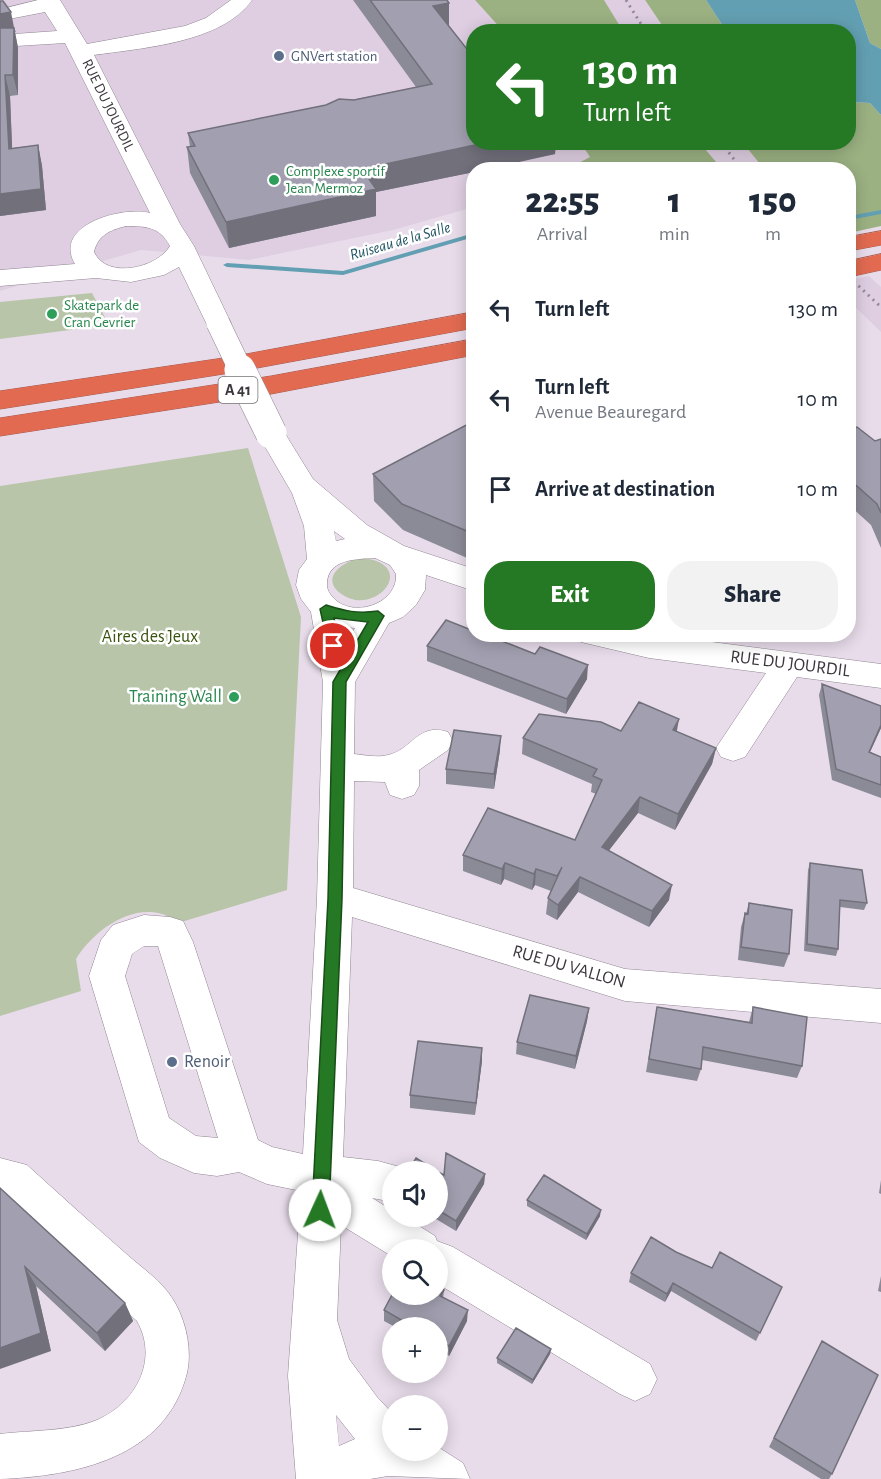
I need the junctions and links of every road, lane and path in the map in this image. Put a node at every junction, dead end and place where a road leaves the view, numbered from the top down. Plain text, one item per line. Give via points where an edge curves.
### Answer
1 (242, 0) edge
2 (50, 2) edge
3 (9, 13) edge
4 (0, 41) edge
5 (77, 44) junction
6 (141, 175) junction
7 (117, 220) junction
8 (168, 225) junction
9 (881, 238) edge
10 (84, 241) junction
11 (856, 243) edge
12 (182, 246) junction
13 (881, 262) edge
14 (856, 267) edge
15 (98, 270) junction
16 (0, 276) edge
17 (124, 276) junction
18 (214, 314) junction
19 (466, 321) edge
20 (466, 348) edge
21 (0, 400) edge
22 (0, 427) edge
23 (302, 485) junction
24 (387, 551) junction
25 (322, 559) junction
26 (466, 576) edge
27 (326, 609) junction
28 (378, 616) junction
29 (630, 642) edge
30 (789, 664) junction
31 (881, 676) edge
32 (339, 682) junction
33 (436, 741) dead end
34 (733, 748) dead end
35 (337, 767) junction
36 (335, 899) junction
37 (881, 1006) edge
38 (242, 1152) junction
39 (0, 1177) edge
40 (382, 1180) edge
41 (322, 1182) junction
42 (404, 1239) edge
43 (448, 1267) edge
44 (316, 1312) junction
45 (635, 1379) dead end
46 (382, 1434) edge
47 (382, 1454) edge
48 (0, 1457) edge
49 (422, 1461) edge
50 (319, 1479) edge
51 (328, 1479) edge
52 (447, 1479) edge

1 - 5 street via 227,16 205,27
2 - 3 street
2 - 5 street, RUE DU JOURDIL
4 - 5 street
5 - 6 street, RUE DU JOURDIL
6 - 7 street
6 - 8 street, RUE DU JOURDIL
7 - 8 street via 153,219
7 - 10 street via 97,229
8 - 12 street via 179,234
9 - 11 highway
10 - 15 street via 82,252
10 - 16 street
12 - 17 street via 163,267
12 - 18 street
13 - 14 highway
15 - 16 street
15 - 17 street
17 - 18 street via 164,285
18 - 23 street, bridge via 271,434
19 - 21 highway, A 41 via 230,365
20 - 22 highway, A 41 via 271,385
23 - 24 street
23 - 25 street via 323,542
24 - 25 street via 357,545
24 - 26 street
24 - 28 street via 411,573 413,583 400,605
25 - 27 street via 312,571 310,585 314,598
27 - 28 street via 360,619
27 - 32 street
28 - 32 street
29 - 30 street, RUE DU JOURDIL
30 - 31 street, RUE DU JOURDIL
30 - 34 street
32 - 35 street
33 - 35 street via 402,764 402,778
35 - 36 street
36 - 37 street, RUE DU VALLON via 625,985
36 - 41 street
38 - 38 street via 176,942 170,932 151,929 119,941 111,953 107,976 153,1129 170,1144 193,1155 221,1159
38 - 41 street via 268,1166
39 - 48 street via 13,1179 152,1306 164,1322 169,1350 165,1379 157,1394 109,1438
40 - 41 street via 366,1176
41 - 42 street
41 - 44 street
43 - 45 street
44 - 46 street via 330,1370
44 - 50 street via 310,1376
47 - 51 street via 351,1463
49 - 52 street

